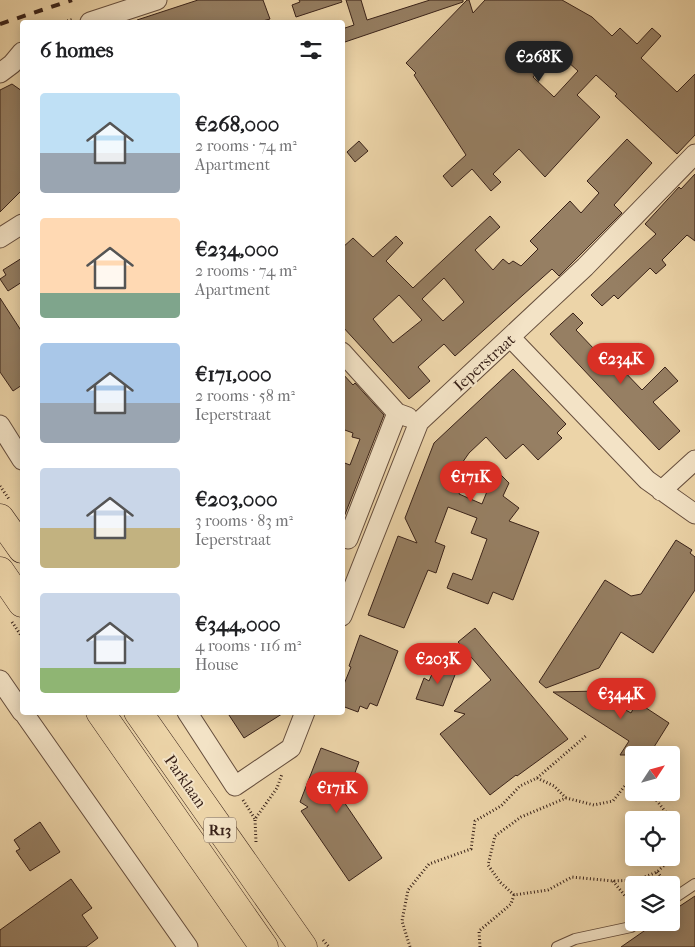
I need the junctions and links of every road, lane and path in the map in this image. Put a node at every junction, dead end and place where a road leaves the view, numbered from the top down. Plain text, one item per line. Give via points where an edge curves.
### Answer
1 (157, 0) edge
2 (96, 20) edge
3 (695, 154) edge
4 (20, 225) edge
5 (0, 238) edge
6 (511, 338) junction
7 (345, 355) edge
8 (397, 412) junction
9 (419, 422) junction
10 (0, 425) edge
11 (20, 457) edge
12 (695, 460) edge
13 (661, 491) junction
14 (695, 514) edge
15 (0, 518) edge
16 (345, 538) edge
17 (20, 547) edge
18 (368, 548) junction
19 (0, 571) edge
20 (20, 600) edge
21 (345, 608) edge
22 (0, 680) edge
23 (20, 708) edge
24 (25, 715) edge
25 (102, 715) edge
26 (140, 715) edge
27 (189, 715) edge
28 (304, 715) edge
29 (587, 735) dead end
30 (291, 748) junction
31 (537, 778) junction
32 (625, 786) edge
33 (566, 798) junction
34 (657, 801) edge
35 (256, 851) dead end
36 (657, 872) junction
37 (660, 876) edge
38 (612, 881) junction
39 (695, 884) edge
40 (680, 894) edge
41 (514, 895) junction
42 (625, 896) edge
43 (625, 928) edge
44 (188, 947) edge
45 (264, 947) edge
46 (303, 947) edge
47 (410, 947) edge
48 (480, 947) edge
49 (557, 947) edge

1 - 2 street
3 - 6 street, Ieperstraat
4 - 5 street
6 - 9 street, Ieperstraat
6 - 13 street
7 - 8 street
8 - 9 street
8 - 16 street
9 - 18 street, Ieperstraat
10 - 11 street
12 - 13 street
13 - 14 street
15 - 17 main road
16 - 18 street
18 - 21 street, Ieperstraat
19 - 20 main road
22 - 23 street
24 - 44 street
25 - 45 main road, Parklaan / R13
26 - 46 main road, Parklaan / R13
27 - 30 street via 235,786
28 - 30 street
29 - 31 path
30 - 35 path via 277,788 255,818
31 - 33 path via 554,786
31 - 47 path via 520,786 501,806 475,821 471,849 429,864 408,890 402,921
32 - 33 path via 613,801 594,805
33 - 41 path via 521,817 495,836 488,865
34 - 36 path via 675,824 676,854
36 - 37 path
36 - 38 path via 637,880
38 - 41 path via 572,877 548,890
38 - 42 path
39 - 40 lane
41 - 48 path via 511,904 479,931
43 - 49 lane via 575,939

